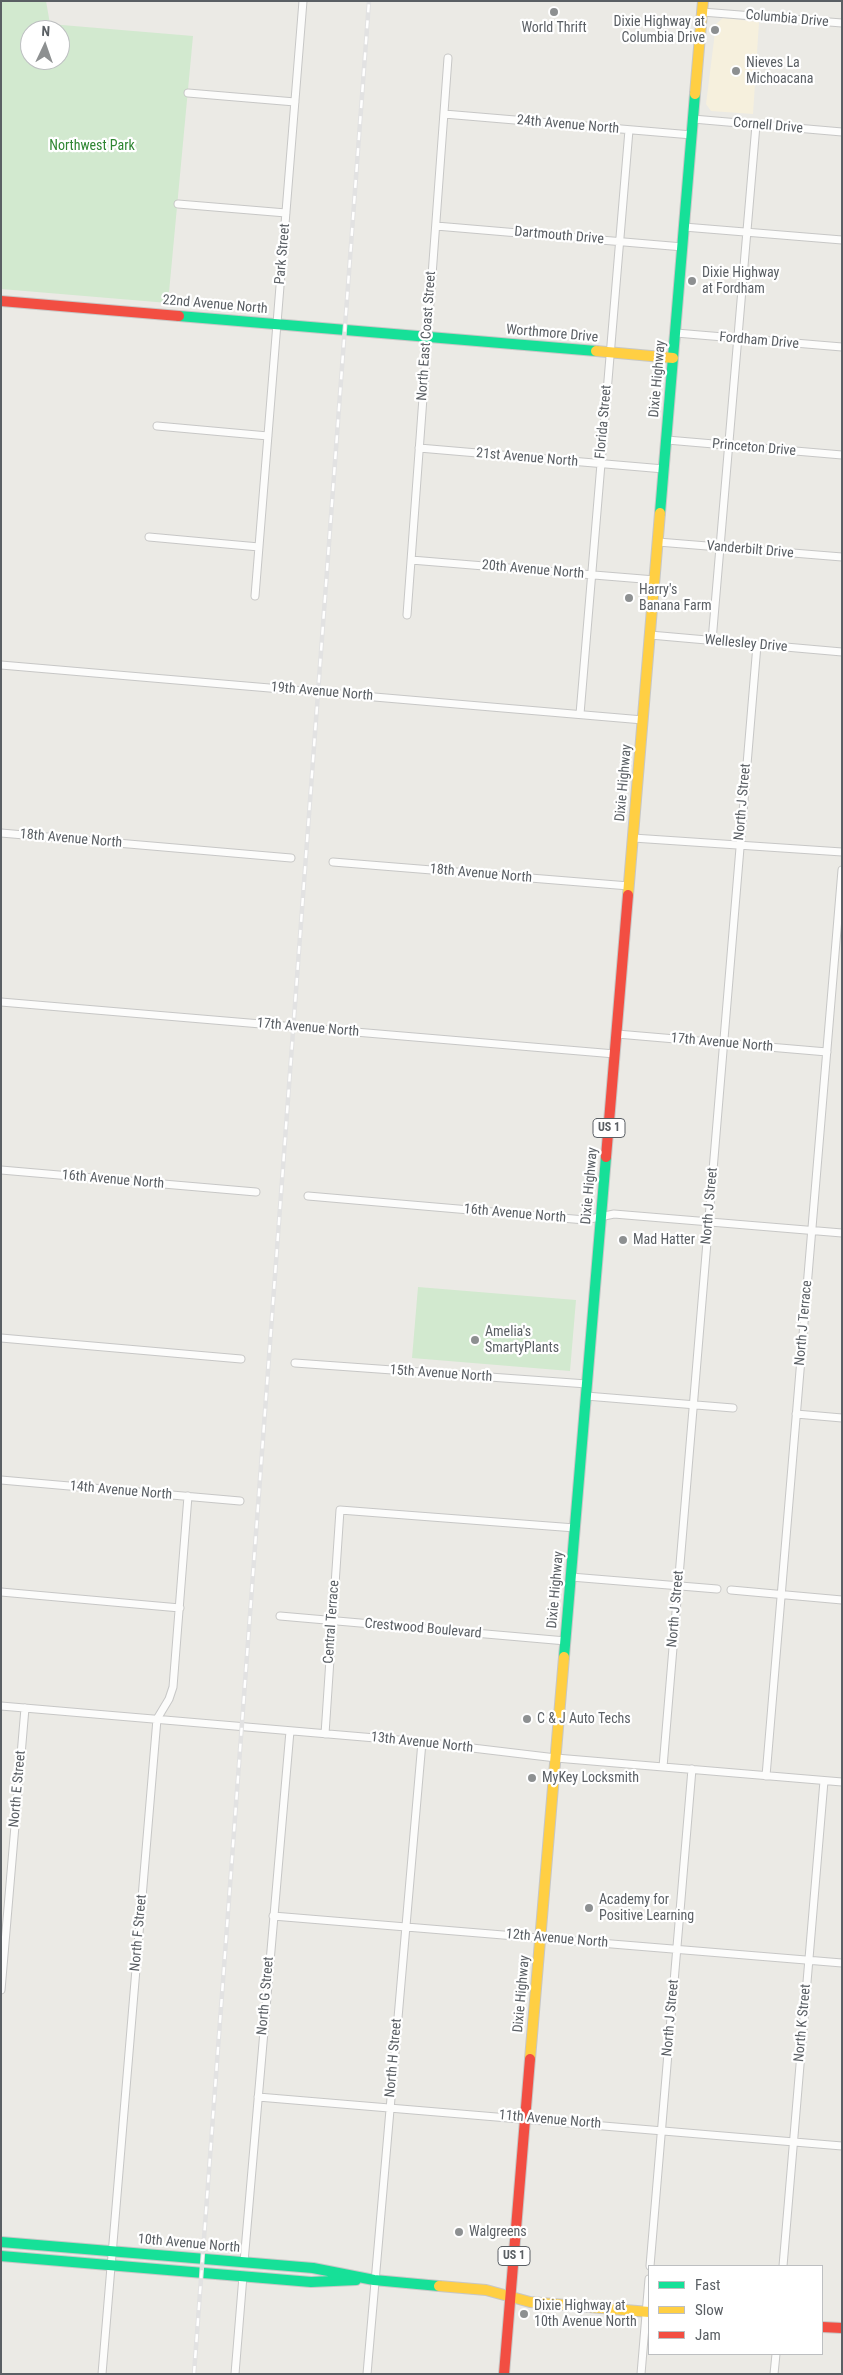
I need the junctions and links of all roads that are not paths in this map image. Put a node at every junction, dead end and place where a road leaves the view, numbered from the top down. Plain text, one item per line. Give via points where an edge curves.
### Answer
1 (303, 1) edge
2 (702, 6) edge
3 (842, 24) edge
4 (448, 58) dead end
5 (188, 93) dead end
6 (295, 102) junction
7 (444, 114) junction
8 (693, 119) junction
9 (756, 125) junction
10 (629, 130) junction
11 (842, 132) edge
12 (692, 135) junction
13 (178, 204) dead end
14 (286, 213) junction
15 (436, 226) junction
16 (684, 227) junction
17 (747, 232) junction
18 (842, 240) edge
19 (620, 241) junction
20 (683, 247) junction
21 (1, 301) edge
22 (277, 324) junction
23 (676, 333) junction
24 (427, 337) junction
25 (738, 339) junction
26 (842, 348) edge
27 (610, 353) junction
28 (674, 358) junction
29 (157, 426) dead end
30 (268, 436) junction
31 (667, 440) junction
32 (729, 446) junction
33 (419, 448) junction
34 (842, 455) edge
35 (601, 464) junction
36 (664, 469) junction
37 (150, 537) dead end
38 (658, 542) junction
39 (259, 547) junction
40 (720, 547) junction
41 (842, 557) edge
42 (411, 560) junction
43 (592, 575) junction
44 (655, 580) junction
45 (255, 596) dead end
46 (407, 615) dead end
47 (650, 635) junction
48 (712, 641) junction
49 (757, 645) junction
50 (842, 652) edge
51 (1, 665) edge
52 (580, 714) junction
53 (643, 720) junction
54 (1, 833) edge
55 (633, 838) junction
56 (739, 846) junction
57 (842, 852) edge
58 (291, 858) dead end
59 (334, 862) dead end
60 (842, 870) edge
61 (629, 886) junction
62 (1, 1002) edge
63 (617, 1034) junction
64 (724, 1042) junction
65 (827, 1052) junction
66 (615, 1054) junction
67 (1, 1170) edge
68 (256, 1192) dead end
69 (308, 1196) dead end
70 (602, 1216) junction
71 (709, 1221) junction
72 (812, 1230) junction
73 (842, 1233) edge
74 (1, 1338) edge
75 (241, 1359) dead end
76 (295, 1363) dead end
77 (587, 1384) junction
78 (586, 1396) junction
79 (693, 1405) junction
80 (733, 1408) dead end
81 (796, 1414) junction
82 (842, 1418) edge
83 (1, 1480) edge
84 (188, 1496) junction
85 (240, 1501) dead end
86 (575, 1528) junction
87 (571, 1577) junction
88 (678, 1586) junction
89 (717, 1589) dead end
90 (731, 1590) dead end
91 (1, 1592) edge
92 (781, 1595) junction
93 (842, 1600) edge
94 (180, 1608) junction
95 (280, 1616) dead end
96 (332, 1621) junction
97 (566, 1640) junction
98 (1, 1706) edge
99 (25, 1708) junction
100 (157, 1719) junction
101 (290, 1731) junction
102 (325, 1734) junction
103 (422, 1742) junction
104 (556, 1758) junction
105 (663, 1767) junction
106 (692, 1769) junction
107 (766, 1776) junction
108 (824, 1781) junction
109 (842, 1782) edge
110 (273, 1916) junction
111 (405, 1927) junction
112 (540, 1938) junction
113 (677, 1949) junction
114 (809, 1960) junction
115 (842, 1963) edge
116 (1, 1990) edge
117 (258, 2097) junction
118 (390, 2108) junction
119 (526, 2118) junction
120 (662, 2131) junction
121 (793, 2142) junction
122 (842, 2146) edge
123 (1, 2242) edge
124 (112, 2251) junction
125 (1, 2256) edge
126 (244, 2262) junction
127 (110, 2265) junction
128 (650, 2265) edge
129 (783, 2265) edge
130 (243, 2276) junction
131 (374, 2280) junction
132 (511, 2298) junction
133 (648, 2312) edge
134 (823, 2327) edge
135 (842, 2328) edge
136 (776, 2355) edge
137 (102, 2374) edge
138 (235, 2374) edge
139 (367, 2374) edge
140 (504, 2374) edge
141 (641, 2374) edge
142 (774, 2374) edge

1 - 6 street, Park Street
2 - 3 street, Columbia Drive
2 - 8 main road, Dixie Highway / US 1
4 - 7 street, North East Coast Street
5 - 6 street
6 - 14 street, Park Street
7 - 10 street, 24th Avenue North
7 - 15 street, North East Coast Street
8 - 9 street, Cornell Drive
8 - 12 main road, Dixie Highway / US 1
9 - 11 street, Cornell Drive
9 - 17 street
10 - 12 street, 24th Avenue North
10 - 19 street, Florida Street
12 - 16 main road, Dixie Highway / US 1
13 - 14 street
14 - 22 street, Park Street
15 - 19 street, Dartmouth Drive
15 - 24 street, North East Coast Street
16 - 17 street
16 - 20 main road, Dixie Highway / US 1
17 - 18 street
17 - 25 street
19 - 20 street, Dartmouth Drive
19 - 27 street, Florida Street
20 - 23 main road, Dixie Highway / US 1
21 - 22 main road, 22nd Avenue North
22 - 24 main road, 22nd Avenue North
22 - 30 street, Park Street
23 - 25 street, Fordham Drive
23 - 28 main road, Dixie Highway / US 1
24 - 27 main road, Worthmore Drive
24 - 33 street, North East Coast Street
25 - 26 street, Fordham Drive
25 - 32 street
27 - 28 main road, Worthmore Drive
27 - 35 street, Florida Street
28 - 31 main road, Dixie Highway / US 1
29 - 30 street
30 - 39 street, Park Street
31 - 32 street, Princeton Drive
31 - 36 main road, Dixie Highway / US 1
32 - 34 street, Princeton Drive
32 - 40 street
33 - 35 street, 21st Avenue North
33 - 42 street, North East Coast Street
35 - 36 street, 21st Avenue North
35 - 43 street, Florida Street
36 - 38 main road, Dixie Highway / US 1
37 - 39 street
38 - 40 street, Vanderbilt Drive
38 - 44 main road, Dixie Highway / US 1
39 - 45 street, Park Street
40 - 41 street, Vanderbilt Drive
40 - 48 street
42 - 43 street, 20th Avenue North
42 - 46 street, North East Coast Street
43 - 44 street, 20th Avenue North
43 - 52 street, Florida Street
44 - 47 main road, Dixie Highway / US 1
47 - 48 street, Wellesley Drive
47 - 53 main road, Dixie Highway / US 1
48 - 49 street, Wellesley Drive
49 - 50 street, Wellesley Drive
49 - 56 street, North J Street
51 - 52 street, 19th Avenue North
52 - 53 street, 19th Avenue North
53 - 55 main road, Dixie Highway / US 1
54 - 58 street, 18th Avenue North
55 - 56 street
55 - 61 main road, Dixie Highway / US 1
56 - 57 street
56 - 64 street, North J Street
59 - 61 street, 18th Avenue North
60 - 65 street, North J Terrace
61 - 63 main road, Dixie Highway / US 1
62 - 66 street, 17th Avenue North
63 - 64 street, 17th Avenue North
63 - 66 main road, Dixie Highway / US 1
64 - 65 street, 17th Avenue North
64 - 71 street, North J Street
65 - 72 street, North J Terrace
66 - 70 main road, Dixie Highway / US 1
67 - 68 street, 16th Avenue North
69 - 70 street, 16th Avenue North via 586,1220
70 - 71 street, 16th Avenue North via 614,1214
70 - 77 main road, Dixie Highway / US 1
71 - 72 street, 16th Avenue North
71 - 79 street, North J Street
72 - 73 street, 16th Avenue North
72 - 81 street, North J Terrace
74 - 75 street
76 - 77 street, 15th Avenue North
77 - 78 main road, Dixie Highway / US 1
78 - 79 street
78 - 86 main road, Dixie Highway / US 1
79 - 80 street
79 - 88 street, North J Street
81 - 82 street
81 - 92 street, North J Terrace
83 - 84 street, 14th Avenue North
84 - 85 street, 14th Avenue North
84 - 94 street, North F Street
86 - 87 main road, Dixie Highway / US 1
86 - 96 street, Central Terrace via 340,1510
87 - 88 street
87 - 97 main road, Dixie Highway / US 1
88 - 89 street
88 - 105 street, North J Street
90 - 92 street
91 - 94 street
92 - 93 street
92 - 107 street, North J Terrace
94 - 100 street, North F Street via 174,1687
95 - 96 street, Crestwood Boulevard
96 - 97 street, Crestwood Boulevard
96 - 102 street, Central Terrace
97 - 104 main road, Dixie Highway / US 1
98 - 99 street, 13th Avenue North
99 - 100 street, 13th Avenue North
99 - 116 street, North E Street
100 - 101 street, 13th Avenue North
100 - 124 street, North F Street
101 - 102 street, 13th Avenue North
101 - 110 street, North G Street
102 - 103 street, 13th Avenue North
103 - 104 street, 13th Avenue North
103 - 111 street, North H Street
104 - 105 street, 13th Avenue North
104 - 112 main road, Dixie Highway / US 1
105 - 106 street, 13th Avenue North
106 - 107 street, 13th Avenue North
106 - 113 street, North J Street
107 - 108 street, 13th Avenue North
108 - 109 street, 13th Avenue North
108 - 114 street, North K Street
110 - 111 street, 12th Avenue North
110 - 117 street, North G Street
111 - 112 street, 12th Avenue North
111 - 118 street, North H Street
112 - 113 street, 12th Avenue North
112 - 119 main road, Dixie Highway / US 1
113 - 114 street, 12th Avenue North
113 - 120 street, North J Street
114 - 115 street, 12th Avenue North
114 - 121 street, North K Street
117 - 118 street, 11th Avenue North
117 - 126 street, North G Street
118 - 119 street, 11th Avenue North
118 - 131 street, North H Street
119 - 120 street, 11th Avenue North
119 - 132 main road, Dixie Highway / US 1
120 - 121 street, 11th Avenue North
120 - 128 street, North J Street
121 - 122 street, 11th Avenue North
121 - 129 street, North K Street
123 - 124 main road, 10th Avenue North
124 - 126 main road, 10th Avenue North
124 - 127 street, North F Street
125 - 127 main road, 10th Avenue North
126 - 131 main road, 10th Avenue North via 313,2268
127 - 130 main road, 10th Avenue North
127 - 137 street, North F Street
130 - 131 main road, 10th Avenue North via 311,2282
130 - 138 street
131 - 132 main road, 10th Avenue North via 486,2290
131 - 139 street, North H Street
132 - 133 main road, 10th Avenue North
132 - 140 main road, Dixie Highway / US 1
133 - 141 street
134 - 135 main road
136 - 142 street

